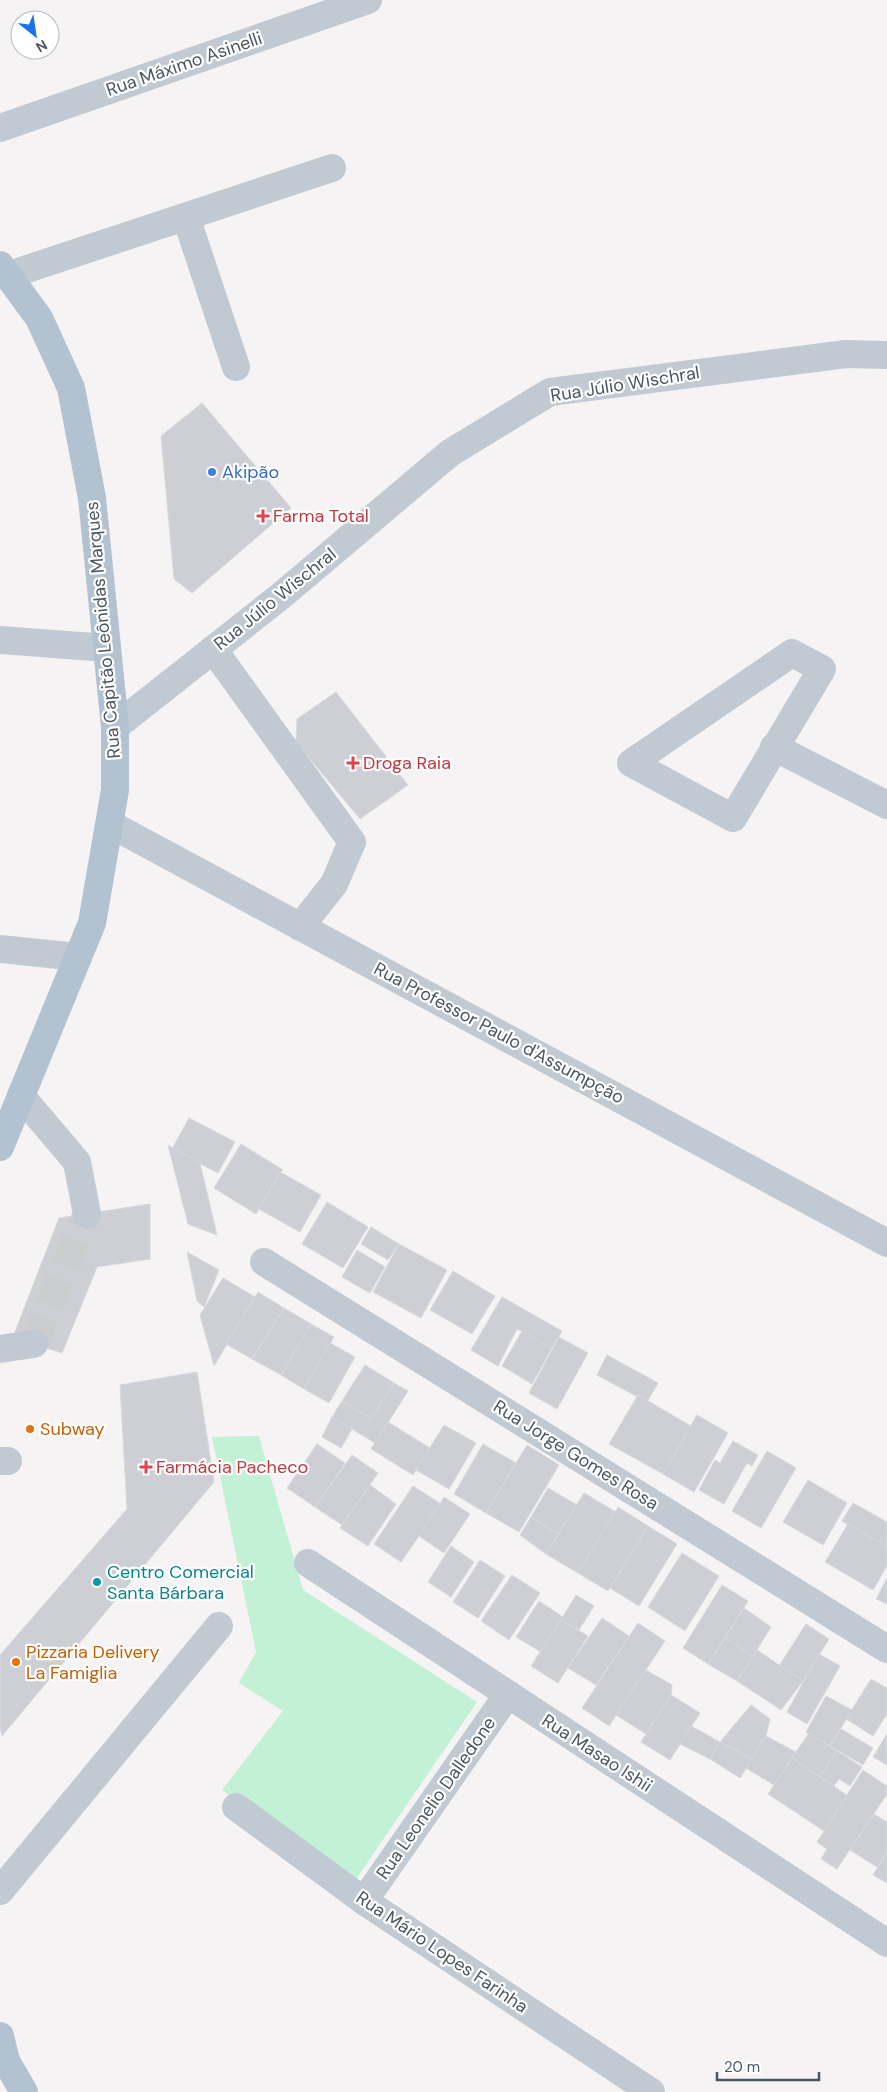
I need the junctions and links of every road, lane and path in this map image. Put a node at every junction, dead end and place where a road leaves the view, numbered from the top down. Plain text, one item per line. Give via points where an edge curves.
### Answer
1 (368, 0) edge
2 (0, 128) edge
3 (332, 168) dead end
4 (186, 217) junction
5 (5, 270) edge
6 (887, 355) edge
7 (236, 367) dead end
8 (0, 640) edge
9 (108, 648) junction
10 (214, 649) junction
11 (115, 726) junction
12 (774, 748) junction
13 (887, 805) edge
14 (110, 824) junction
15 (300, 926) junction
16 (0, 949) edge
17 (78, 957) junction
18 (21, 1096) junction
19 (0, 1147) edge
20 (87, 1214) tunnel mouth
21 (887, 1243) edge
22 (264, 1262) dead end
23 (34, 1344) dead end
24 (0, 1349) edge
25 (308, 1563) dead end
26 (218, 1626) dead end
27 (887, 1649) edge
28 (508, 1694) junction
29 (236, 1807) dead end
30 (0, 1890) edge
31 (364, 1900) junction
32 (887, 1943) edge
33 (0, 2036) edge
34 (24, 2092) edge
35 (651, 2092) edge

1 - 2 street, Rua Máximo Asinelli
3 - 4 street
4 - 5 street
4 - 7 street
5 - 9 main road, Rua Capitão Leônidas Marques via 39,318 71,388 92,498
6 - 10 street, Rua Júlio Wischral via 846,354 550,392 450,453
8 - 9 street
9 - 11 main road, Rua Capitão Leônidas Marques
10 - 11 street, Rua Júlio Wischral
10 - 15 street via 352,842 334,884
11 - 14 main road, Rua Capitão Leônidas Marques via 115,790
12 - 12 street via 733,818 631,762 792,653 822,669
12 - 13 street
14 - 15 street, Rua Professor Paulo d'Assumpção
14 - 17 main road, Rua Capitão Leônidas Marques via 92,923
15 - 21 street, Rua Professor Paulo d'Assumpção
16 - 17 street
17 - 18 main road, Rua Capitão Leônidas Marques
18 - 19 main road, Rua Capitão Leônidas Marques
18 - 20 street via 77,1162
22 - 27 street, Rua Jorge Gomes Rosa
23 - 24 street
25 - 28 street, Rua Masao Ishii
26 - 30 street
28 - 31 street, Rua Leonelio Dalledone
28 - 32 street, Rua Masao Ishii
29 - 31 street, Rua Mário Lopes Farinha
31 - 35 street, Rua Mário Lopes Farinha
33 - 34 main road via 6,2061

